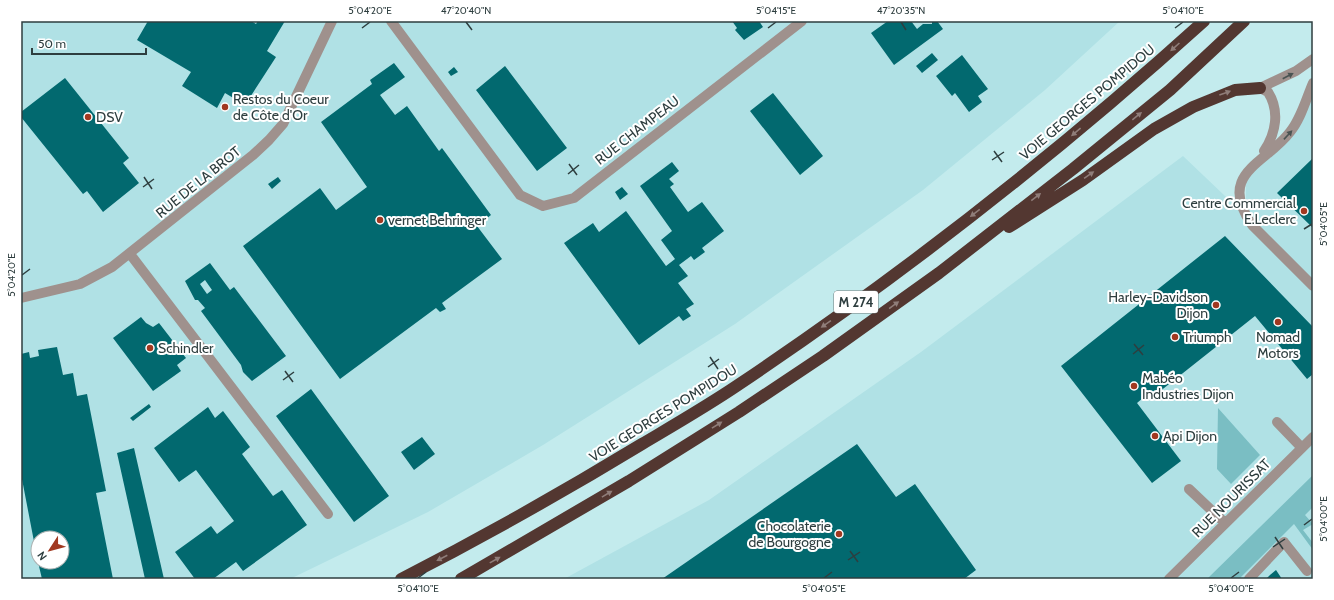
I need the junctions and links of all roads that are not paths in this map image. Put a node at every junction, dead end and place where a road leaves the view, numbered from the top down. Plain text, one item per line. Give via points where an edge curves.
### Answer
1 (332, 21) edge
2 (391, 21) edge
3 (802, 21) edge
4 (1204, 21) edge
5 (1244, 21) edge
6 (1313, 59) edge
7 (1313, 83) edge
8 (1260, 88) junction
9 (1258, 160) junction
10 (130, 254) junction
11 (939, 273) junction
12 (1313, 286) edge
13 (21, 298) edge
14 (1277, 422) dead end
15 (1313, 437) edge
16 (1302, 448) junction
17 (1189, 489) dead end
18 (328, 514) dead end
19 (1225, 523) junction
20 (1307, 570) dead end
21 (1174, 577) edge
22 (401, 579) edge
23 (461, 579) edge
24 (1249, 579) edge

1 - 10 street, RUE DE LA BROT via 282,124 269,140
2 - 3 street, RUE CHAMPEAU via 520,195 543,206 574,198
4 -> 22 highway, VOIE GEORGES POMPIDOU / M 274 via 1153,68 1056,149 827,324 736,386 570,488
11 -> 5 highway, M 274 via 1170,90
8 -> 6 street via 1296,71
9 -> 7 street via 1289,134
8 - 9 street via 1268,92 1276,110 1275,129
11 -> 8 highway via 1083,180 1169,120 1214,97 1235,90
9 - 12 street via 1242,184 1241,201 1246,217
10 - 13 street, RUE DE LA BROT via 102,274 80,284
10 - 18 street
23 -> 11 highway, M 274 via 629,481 739,412 824,356
14 - 16 street
15 - 16 street, RUE NOURISSAT
16 - 19 street, RUE NOURISSAT
17 - 19 street
19 - 21 street, RUE NOURISSAT
20 - 24 street via 1284,542

